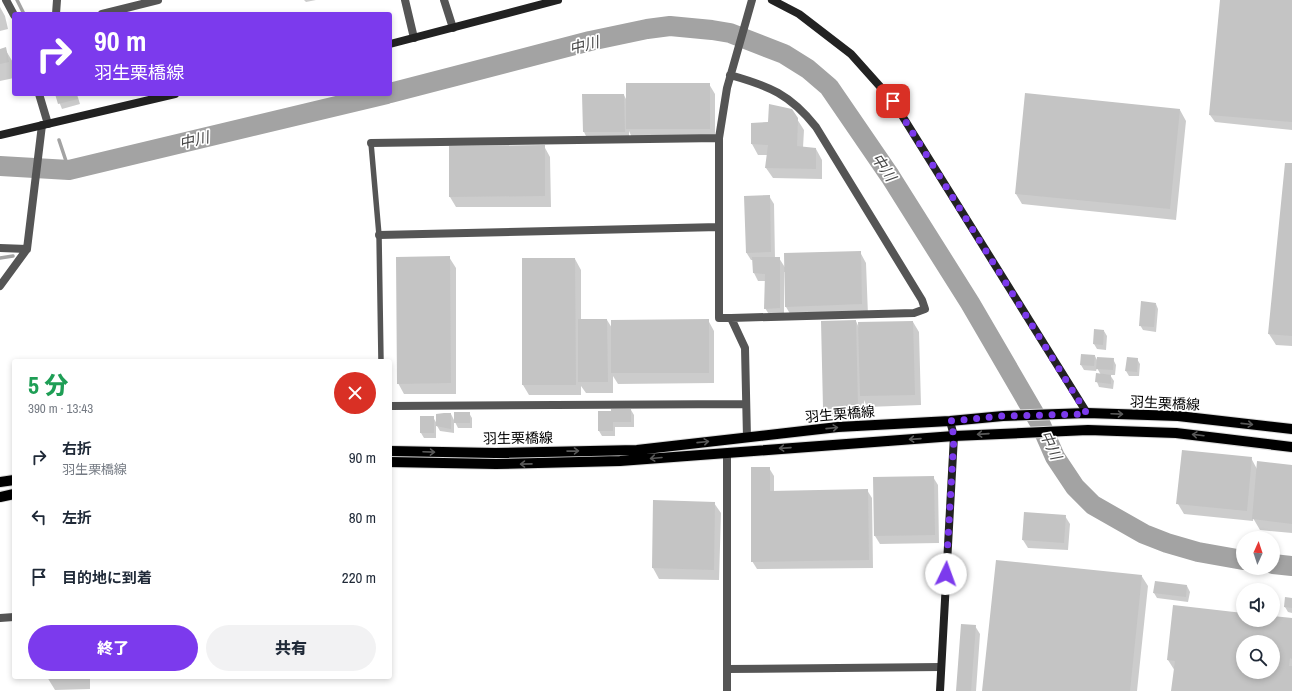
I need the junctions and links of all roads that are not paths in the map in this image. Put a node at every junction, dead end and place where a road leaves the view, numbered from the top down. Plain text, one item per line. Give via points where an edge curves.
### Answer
1 (6, 0) edge
2 (57, 0) edge
3 (158, 0) edge
4 (405, 0) edge
5 (444, 0) edge
6 (558, 0) edge
7 (772, 0) edge
8 (752, 3) edge
9 (12, 12) edge
10 (56, 12) edge
11 (110, 12) edge
12 (453, 28) junction
13 (414, 38) junction
14 (392, 44) edge
15 (730, 75) junction
16 (40, 96) edge
17 (166, 96) edge
18 (45, 124) junction
19 (0, 135) edge
20 (719, 138) junction
21 (372, 143) joint
22 (719, 227) junction
23 (379, 235) junction
24 (0, 248) edge
25 (27, 249) junction
26 (0, 286) edge
27 (731, 318) junction
28 (381, 359) edge
29 (746, 404) junction
30 (392, 406) edge
31 (1082, 414) junction
32 (950, 421) junction
33 (1292, 429) edge
34 (954, 436) junction
35 (747, 438) junction
36 (1292, 447) edge
37 (392, 451) edge
38 (727, 453) junction
39 (392, 462) edge
40 (12, 480) edge
41 (0, 482) edge
42 (12, 494) edge
43 (0, 497) edge
44 (12, 617) edge
45 (0, 618) edge
46 (941, 667) junction
47 (727, 669) junction
48 (727, 691) edge
49 (940, 691) edge

1 - 9 street
2 - 10 street
3 - 11 street
4 - 13 street
5 - 12 street
6 - 12 street
7 - 31 street via 799,14 851,54 893,101
8 - 15 street
12 - 13 street
13 - 14 street
15 - 20 street via 723,103
15 - 27 street via 778,92 801,109 816,127 918,293 924,308 914,312
16 - 18 street
17 - 18 street
18 - 19 street
18 - 25 street
20 - 21 street
20 - 22 street
21 - 23 lane
22 - 23 street
22 - 27 street via 719,318
23 - 28 lane
24 - 25 street
25 - 26 street
27 - 29 street via 745,348
29 - 30 street
29 - 35 street
31 - 32 main road, 羽生栗橋線 via 1003,416
31 -> 33 main road, 羽生栗橋線 via 1178,416
32 - 34 street
35 -> 32 main road, 羽生栗橋線 via 838,427
36 -> 34 main road, 羽生栗橋線 via 1176,433 1088,430
34 -> 38 main road, 羽生栗橋線
34 - 46 street
37 -> 35 main road, 羽生栗橋線 via 495,453 637,450
38 -> 39 main road, 羽生栗橋線 via 620,461 496,464
38 - 47 street
40 - 41 main road
42 - 43 main road
44 - 45 street
46 - 47 street
46 - 49 street
47 - 48 street

